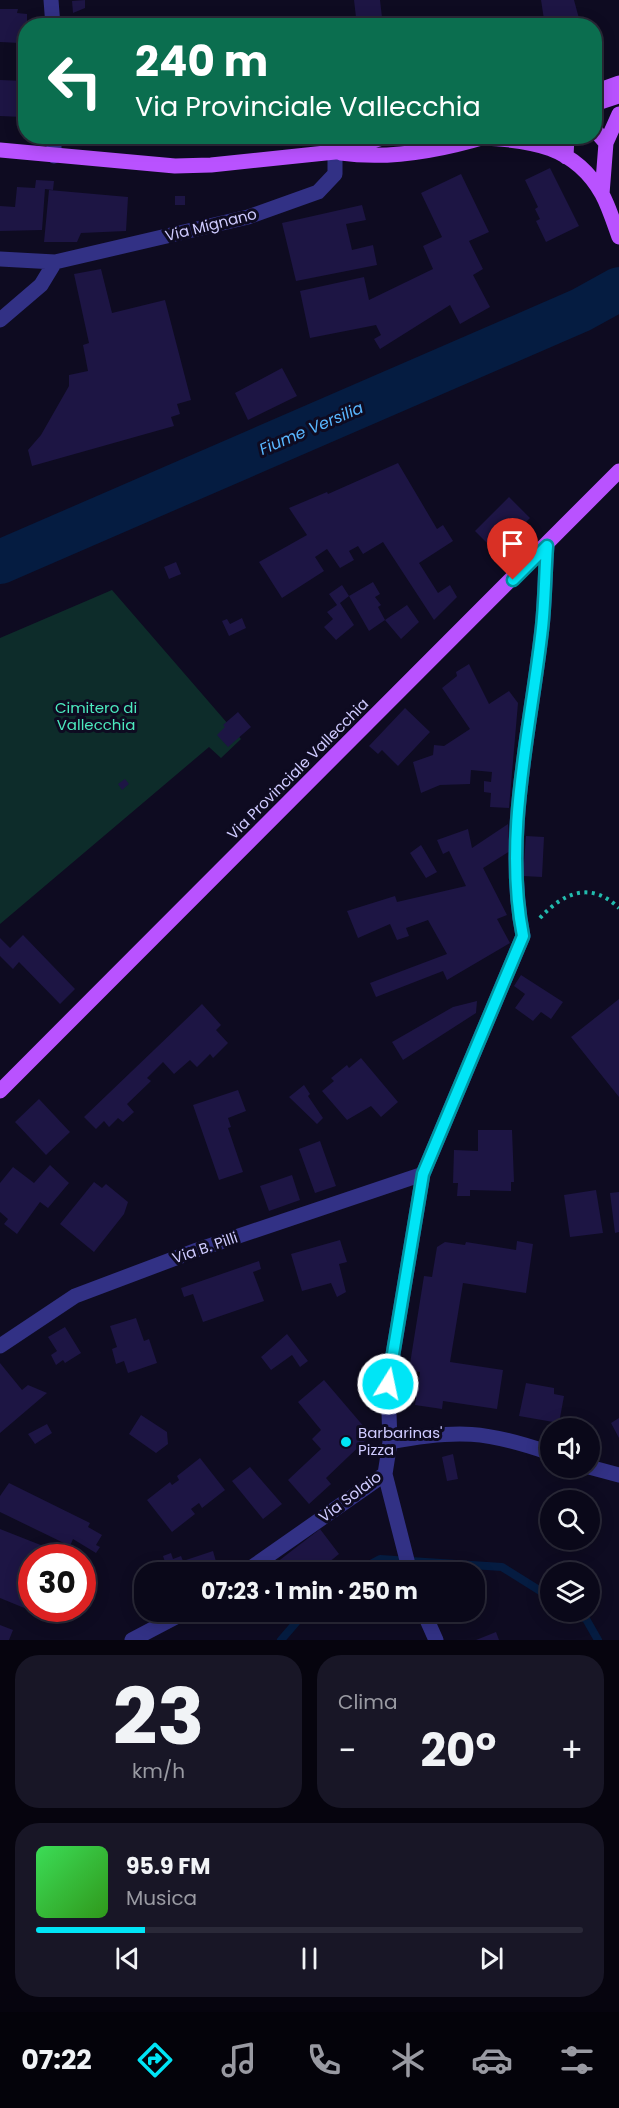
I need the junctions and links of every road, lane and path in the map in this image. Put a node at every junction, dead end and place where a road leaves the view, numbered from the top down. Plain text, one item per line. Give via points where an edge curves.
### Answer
1 (51, 0) edge
2 (52, 18) edge
3 (619, 73) edge
4 (602, 79) edge
5 (619, 83) edge
6 (602, 89) edge
7 (619, 96) edge
8 (602, 102) edge
9 (619, 114) edge
10 (602, 138) edge
11 (606, 143) junction
12 (54, 144) edge
13 (362, 144) edge
14 (455, 144) edge
15 (540, 144) edge
16 (567, 144) edge
17 (0, 150) edge
18 (335, 152) junction
19 (54, 156) junction
20 (566, 157) junction
21 (602, 194) junction
22 (619, 237) edge
23 (0, 259) edge
24 (55, 262) junction
25 (0, 320) edge
26 (619, 471) edge
27 (547, 546) junction
28 (619, 908) edge
29 (523, 936) junction
30 (0, 1091) edge
31 (423, 1174) junction
32 (0, 1346) edge
33 (390, 1442) junction
34 (540, 1450) edge
35 (600, 1470) edge
36 (385, 1474) junction
37 (619, 1475) edge
38 (259, 1562) edge
39 (407, 1562) edge
40 (166, 1622) edge
41 (428, 1622) edge
42 (132, 1640) edge
43 (436, 1640) edge

1 - 2 street
3 - 4 main road
5 - 6 main road
7 - 8 main road
9 - 11 main road
10 - 11 main road
11 - 21 main road
12 - 19 street
13 - 18 main road
14 - 18 main road via 366,157
15 - 20 main road
16 - 20 main road
17 - 19 main road
18 - 19 main road via 175,166
18 - 24 street, Via Mignano via 335,174 307,198 249,217
20 - 21 main road via 579,166
21 - 22 main road
23 - 24 street, Via Mignano
24 - 25 street via 41,285
26 - 27 main road, Via Provinciale Vallecchia
27 - 29 street via 542,628 519,820 516,901
27 - 30 main road, Via Provinciale Vallecchia
28 - 29 path via 607,896 581,890 551,905
29 - 31 street, Via Solaio
31 - 32 street, Via B. Pilli via 196,1250 75,1296
31 - 33 street, Via Solaio via 388,1384
33 - 34 street via 432,1434 476,1433
33 - 36 street, Via Solaio
35 - 37 street
36 - 38 street, Via Solaio
36 - 39 street
40 - 42 street
41 - 43 street

